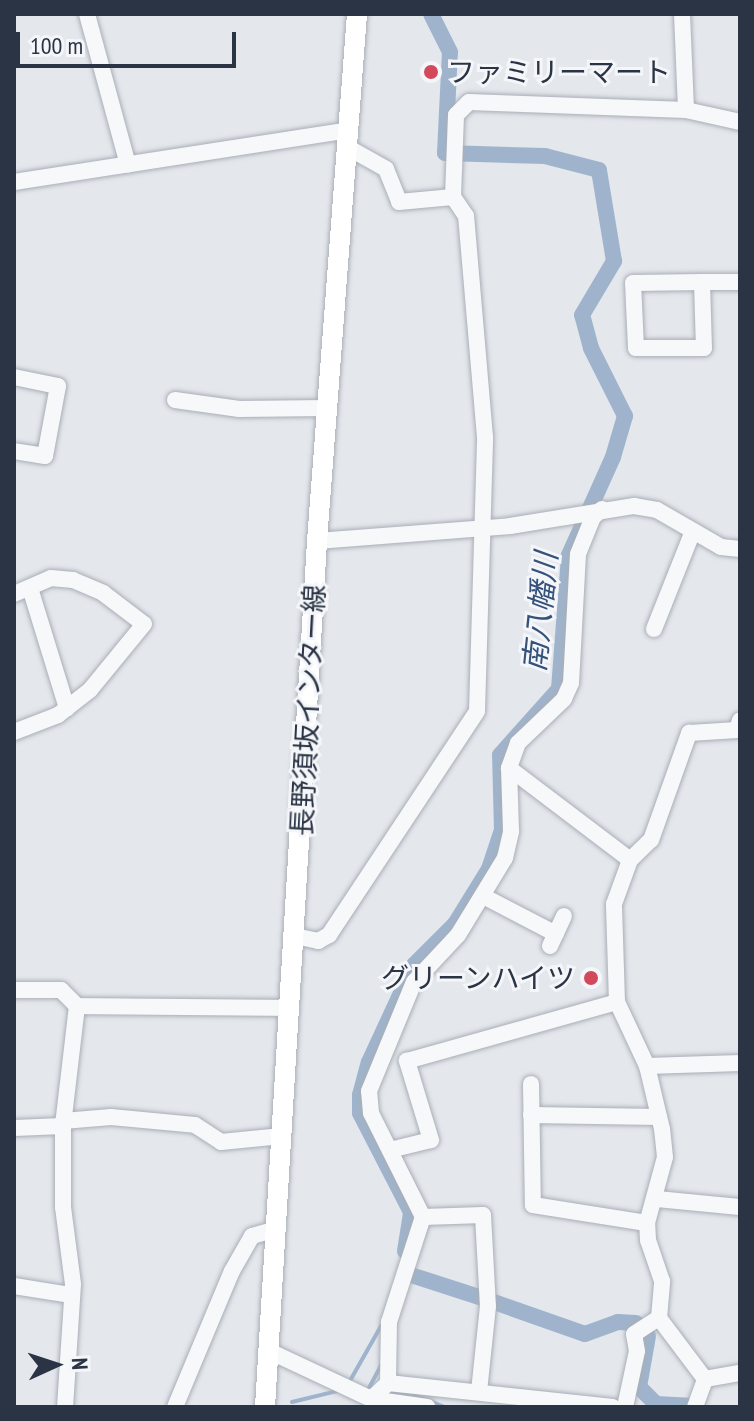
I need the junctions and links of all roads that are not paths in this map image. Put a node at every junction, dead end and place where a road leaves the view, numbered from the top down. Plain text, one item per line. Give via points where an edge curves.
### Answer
1 (87, 14) edge
2 (357, 14) edge
3 (682, 14) edge
4 (686, 110) junction
5 (740, 122) edge
6 (348, 138) junction
7 (128, 165) junction
8 (14, 182) edge
9 (453, 197) junction
10 (702, 282) junction
11 (740, 282) edge
12 (14, 377) edge
13 (175, 400) dead end
14 (326, 408) junction
15 (14, 451) edge
16 (594, 510) junction
17 (480, 526) junction
18 (693, 531) junction
19 (317, 541) junction
20 (740, 549) edge
21 (22, 591) edge
22 (654, 629) dead end
23 (67, 708) junction
24 (740, 720) edge
25 (14, 732) edge
26 (509, 768) junction
27 (630, 860) junction
28 (483, 896) junction
29 (564, 916) dead end
30 (295, 936) junction
31 (14, 990) edge
32 (617, 1002) junction
33 (77, 1006) junction
34 (290, 1008) junction
35 (740, 1062) edge
36 (647, 1066) junction
37 (531, 1084) dead end
38 (531, 1115) junction
39 (659, 1117) junction
40 (63, 1123) junction
41 (14, 1128) edge
42 (282, 1136) junction
43 (390, 1150) junction
44 (657, 1199) junction
45 (740, 1207) edge
46 (423, 1217) junction
47 (647, 1223) junction
48 (277, 1229) junction
49 (14, 1286) edge
50 (71, 1295) junction
51 (659, 1318) junction
52 (269, 1351) junction
53 (740, 1373) edge
54 (705, 1379) junction
55 (388, 1383) junction
56 (479, 1391) junction
57 (371, 1399) junction
58 (424, 1406) edge
59 (65, 1407) edge
60 (175, 1407) edge
61 (265, 1407) edge
62 (613, 1407) edge
63 (625, 1407) edge
64 (695, 1407) edge

1 - 7 street
2 - 6 main road, 長野須坂インター線
3 - 4 street
4 - 5 street
4 - 9 street via 469,102 456,115
6 - 7 street
6 - 9 street via 386,169 399,202
6 - 14 main road, 長野須坂インター線
7 - 8 street
9 - 17 street via 466,216 485,437
10 - 10 street via 633,283 636,348 704,348
10 - 11 street
12 - 15 street via 58,386 45,456
13 - 14 street via 239,409
14 - 19 main road, 長野須坂インター線
16 - 17 street
16 - 18 street via 657,510
16 - 26 street via 578,554 571,683 564,699 518,743
17 - 19 street
17 - 30 street via 477,711 329,935 318,941
18 - 20 street via 721,547
18 - 22 street
19 - 30 main road, 長野須坂インター線
21 - 23 street
21 - 23 street via 51,578 73,580 103,593 144,624 106,673
23 - 25 street
24 - 27 street via 737,730 689,733 651,840
26 - 27 street
26 - 28 street via 511,831 505,858
27 - 32 street via 614,904
28 - 29 street via 553,940
28 - 43 street via 458,935 414,982 375,1070 371,1113
30 - 34 main road, 長野須坂インター線
31 - 33 street via 61,990
32 - 36 street
32 - 43 street via 407,1061 431,1140
33 - 34 street
33 - 40 street
34 - 42 main road, 長野須坂インター線
35 - 36 street
36 - 39 street
37 - 38 street
38 - 39 street
38 - 47 street via 533,1205
39 - 44 street via 665,1157
40 - 41 street
40 - 42 street via 111,1117 195,1125 221,1142
40 - 50 street
42 - 48 main road, 長野須坂インター線
43 - 46 street
44 - 45 street
44 - 47 street
46 - 55 street via 389,1322
46 - 56 street via 483,1215 488,1306
47 - 51 street via 662,1281
48 - 52 main road, 長野須坂インター線
48 - 60 street via 252,1236
49 - 50 street
50 - 59 street
51 - 54 street
51 - 63 street via 634,1334 637,1351
52 - 57 street
52 - 61 main road, 長野須坂インター線
53 - 54 street
54 - 64 street
55 - 56 street
55 - 57 street
56 - 62 street
57 - 58 street

